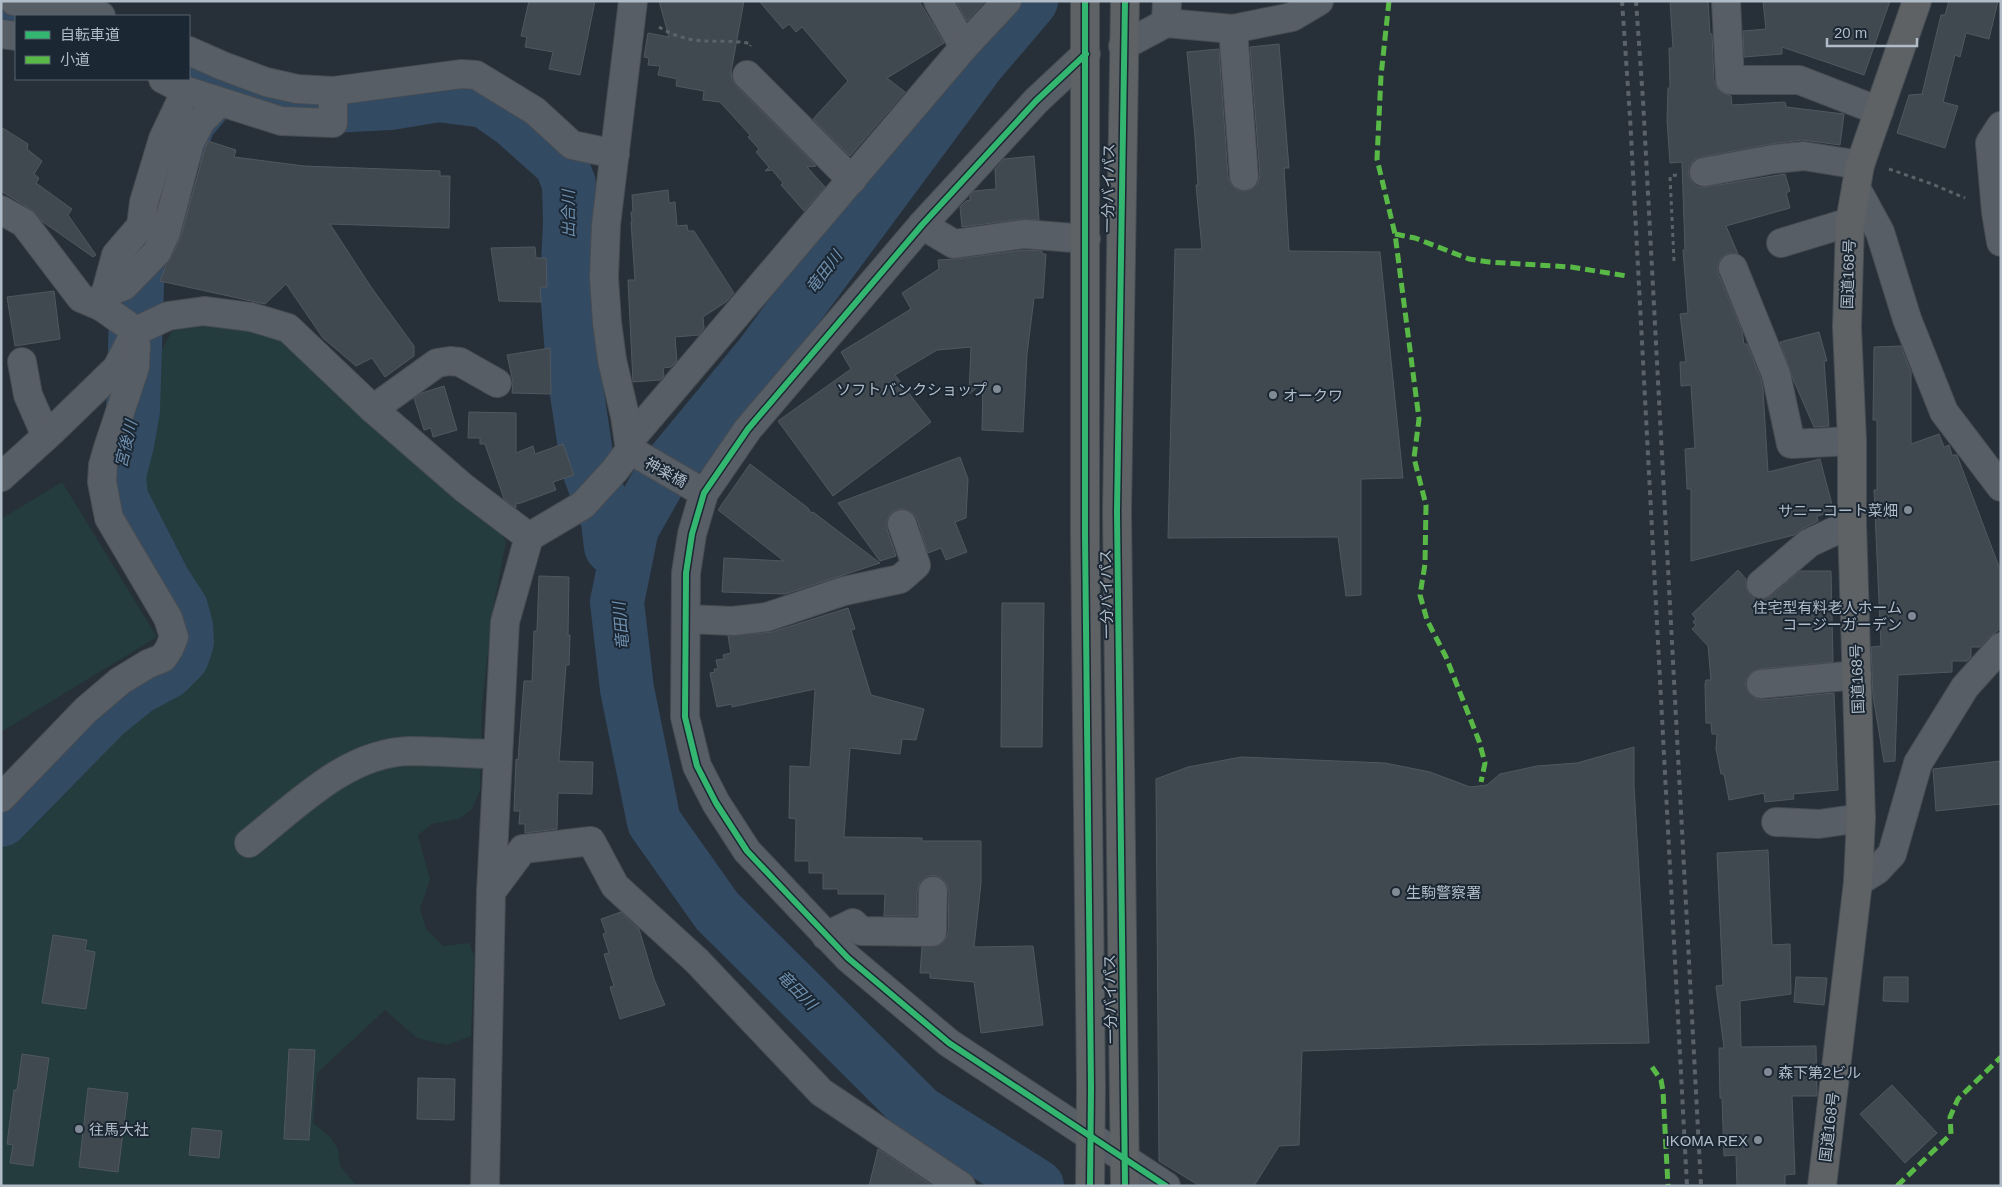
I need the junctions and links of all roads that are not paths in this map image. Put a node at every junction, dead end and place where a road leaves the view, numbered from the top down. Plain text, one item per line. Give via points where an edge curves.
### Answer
1 (14, 1) edge
2 (938, 1) edge
3 (1006, 1) edge
4 (1085, 1) edge
5 (1125, 1) edge
6 (1319, 1) edge
7 (1726, 1) edge
8 (1918, 1) edge
9 (632, 5) edge
10 (1167, 12) edge
11 (97, 15) edge
12 (1233, 29) junction
13 (1, 34) edge
14 (15, 36) edge
15 (1123, 46) junction
16 (964, 47) junction
17 (190, 51) edge
18 (1086, 54) junction
19 (747, 75) road end
20 (174, 84) edge
21 (332, 91) junction
22 (220, 102) junction
23 (1879, 111) junction
24 (2000, 128) edge
25 (615, 154) junction
26 (1860, 171) junction
27 (1704, 172) road end
28 (1244, 176) dead end
29 (852, 180) junction
30 (1, 210) edge
31 (1850, 222) junction
32 (922, 225) junction
33 (1086, 239) junction
34 (2001, 242) edge
35 (1780, 243) dead end
36 (1733, 268) dead end
37 (104, 300) junction
38 (136, 331) junction
39 (22, 362) dead end
40 (497, 383) dead end
41 (373, 409) junction
42 (46, 436) junction
43 (1852, 441) junction
44 (625, 454) junction
45 (1, 477) edge
46 (2001, 487) edge
47 (704, 493) junction
48 (1852, 523) junction
49 (902, 524) dead end
50 (529, 537) junction
51 (1761, 584) dead end
52 (686, 619) junction
53 (2001, 647) edge
54 (1857, 675) junction
55 (1761, 684) dead end
56 (498, 754) junction
57 (1, 798) edge
58 (1861, 818) junction
59 (1776, 822) dead end
60 (249, 843) dead end
61 (1858, 882) junction
62 (933, 891) dead end
63 (491, 892) junction
64 (826, 936) junction
65 (1091, 1137) junction
66 (1124, 1158) junction
67 (931, 1177) edge
68 (485, 1186) edge
69 (961, 1186) edge
70 (1090, 1186) edge
71 (1125, 1186) edge
72 (1166, 1186) edge
73 (1822, 1186) edge

1 - 11 street
2 - 16 street
3 - 16 street
4 - 18 highway, 一分バイパス
5 - 15 highway, 一分バイパス
6 - 12 street via 1292,17
7 - 23 street via 1730,80 1799,80
8 - 23 highway, 国道168号
9 - 25 street
10 - 12 street
10 - 15 street
12 - 28 street
13 - 14 street
15 - 66 highway, 一分バイパス via 1117,512
16 - 29 street
17 - 21 street via 266,82 297,89
18 - 32 street via 1036,101
18 - 33 highway, 一分バイパス
19 - 29 street
20 - 22 street
20 - 37 street via 182,99 163,139 144,202 141,226 116,255
21 - 22 street via 333,123 281,121
21 - 25 street via 461,74 476,75 535,111 572,145
22 - 37 street via 201,121 190,142 166,232 157,252 124,286
23 - 26 highway, 国道168号
24 - 34 street via 1990,143
25 - 44 street via 606,225 604,278
26 - 27 street via 1804,156
26 - 31 highway, 国道168号
26 - 46 street via 1907,319 1944,412
29 - 44 street
30 - 37 street via 24,223 81,298
31 - 35 street
31 - 43 highway, 国道168号 via 1846,327
32 - 33 street via 954,244 1024,234
32 - 47 street via 748,429
33 - 65 highway, 一分バイパス via 1085,536
36 - 43 street via 1776,374 1791,444
37 - 38 street
38 - 41 street via 168,316 204,311 251,316 288,328
38 - 42 street via 117,368
38 - 57 street via 135,367 108,448 102,482 109,518 168,618 174,638 163,658 120,681 86,710
39 - 42 street via 28,395
40 - 41 street via 460,362 437,363
41 - 50 street via 464,488
42 - 45 street
43 - 48 highway, 国道168号
44 - 47 street, 神楽橋
44 - 50 street via 582,505
47 - 52 street via 692,534 686,574
48 - 51 street via 1809,543
48 - 54 highway, 国道168号
49 - 52 street via 916,565 900,579 844,590 767,617 733,621
50 - 56 street via 504,622
52 - 64 street via 685,717 697,766 747,851
53 - 61 street via 1965,687 1918,763 1892,854
54 - 55 street
54 - 58 highway, 国道168号
56 - 60 street via 408,751 368,759 330,779
56 - 63 street
58 - 59 street via 1819,824
58 - 61 highway, 国道168号
61 - 73 highway, 国道168号
62 - 64 street via 932,932 861,931 853,923
63 - 67 street via 523,849 591,841 615,886 697,961 822,1092
63 - 68 street
64 - 65 street via 874,982 948,1043
65 - 66 street
65 - 70 highway, 一分バイパス
66 - 71 highway, 一分バイパス
66 - 72 street
67 - 69 street

